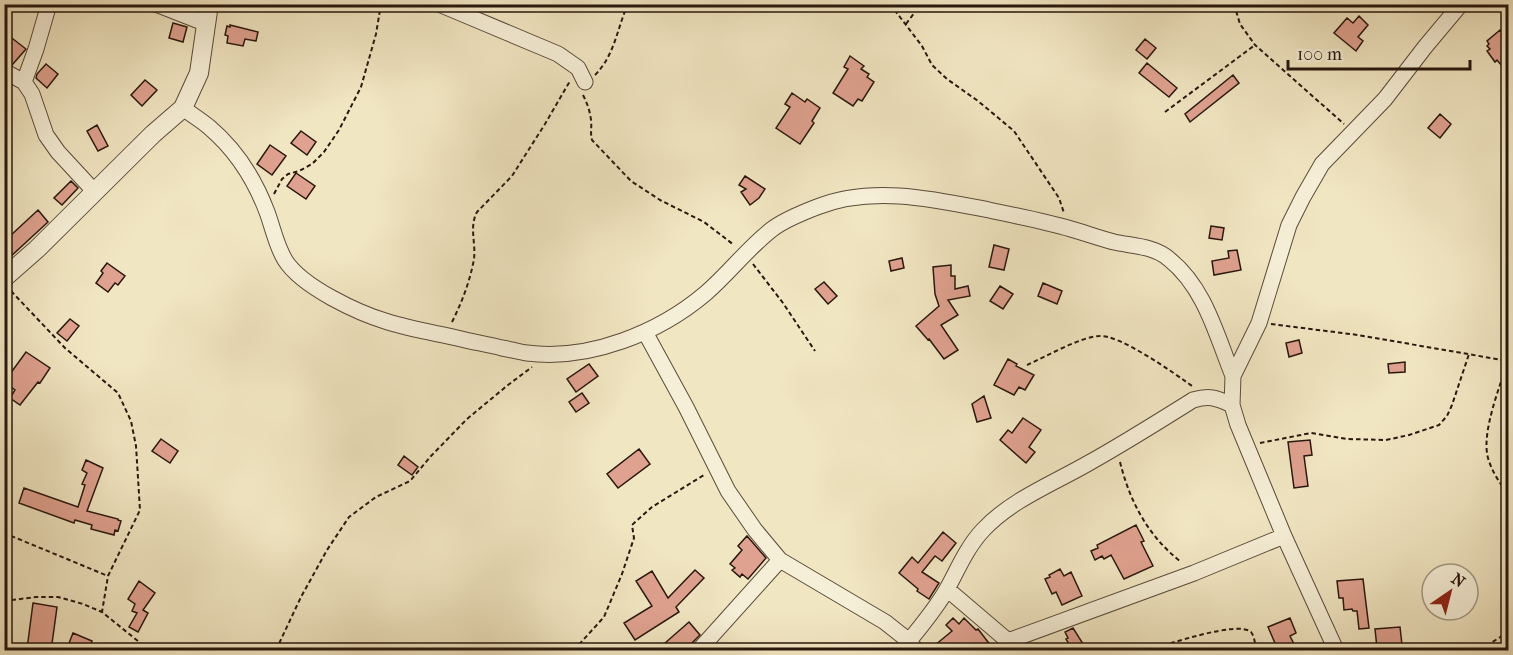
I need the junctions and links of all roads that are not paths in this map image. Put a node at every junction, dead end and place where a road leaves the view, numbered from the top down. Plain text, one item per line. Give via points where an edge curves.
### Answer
1 (49, 4) edge
2 (156, 4) edge
3 (209, 4) edge
4 (1461, 4) edge
5 (440, 5) edge
6 (207, 24) junction
7 (4, 71) edge
8 (24, 82) junction
9 (585, 82) road end
10 (183, 108) junction
11 (94, 191) junction
12 (4, 278) edge
13 (645, 332) junction
14 (1233, 376) junction
15 (1232, 405) junction
16 (1284, 536) junction
17 (780, 560) junction
18 (947, 589) junction
19 (913, 646) edge
20 (1012, 646) edge
21 (699, 651) edge
22 (1336, 651) edge

1 - 8 street
2 - 6 street
3 - 6 street
4 - 14 street via 1385,99 1322,164 1289,225 1259,323
5 - 9 street via 558,54 578,68
6 - 10 street via 199,73
7 - 8 street
8 - 11 street via 46,135
10 - 11 street
10 - 13 street via 210,127 249,175 288,265 309,285 342,304 387,322 524,353 556,356
11 - 12 street
13 - 14 street via 705,293 773,228 819,206 852,197 891,195 948,202 1069,228 1165,255 1193,285 1215,325
13 - 17 street via 728,490
14 - 15 street
15 - 16 street
15 - 18 street via 1206,396 1193,400 1004,512 982,531
16 - 20 street
16 - 22 street
17 - 19 street via 885,622
17 - 21 street
18 - 19 street
18 - 20 street

